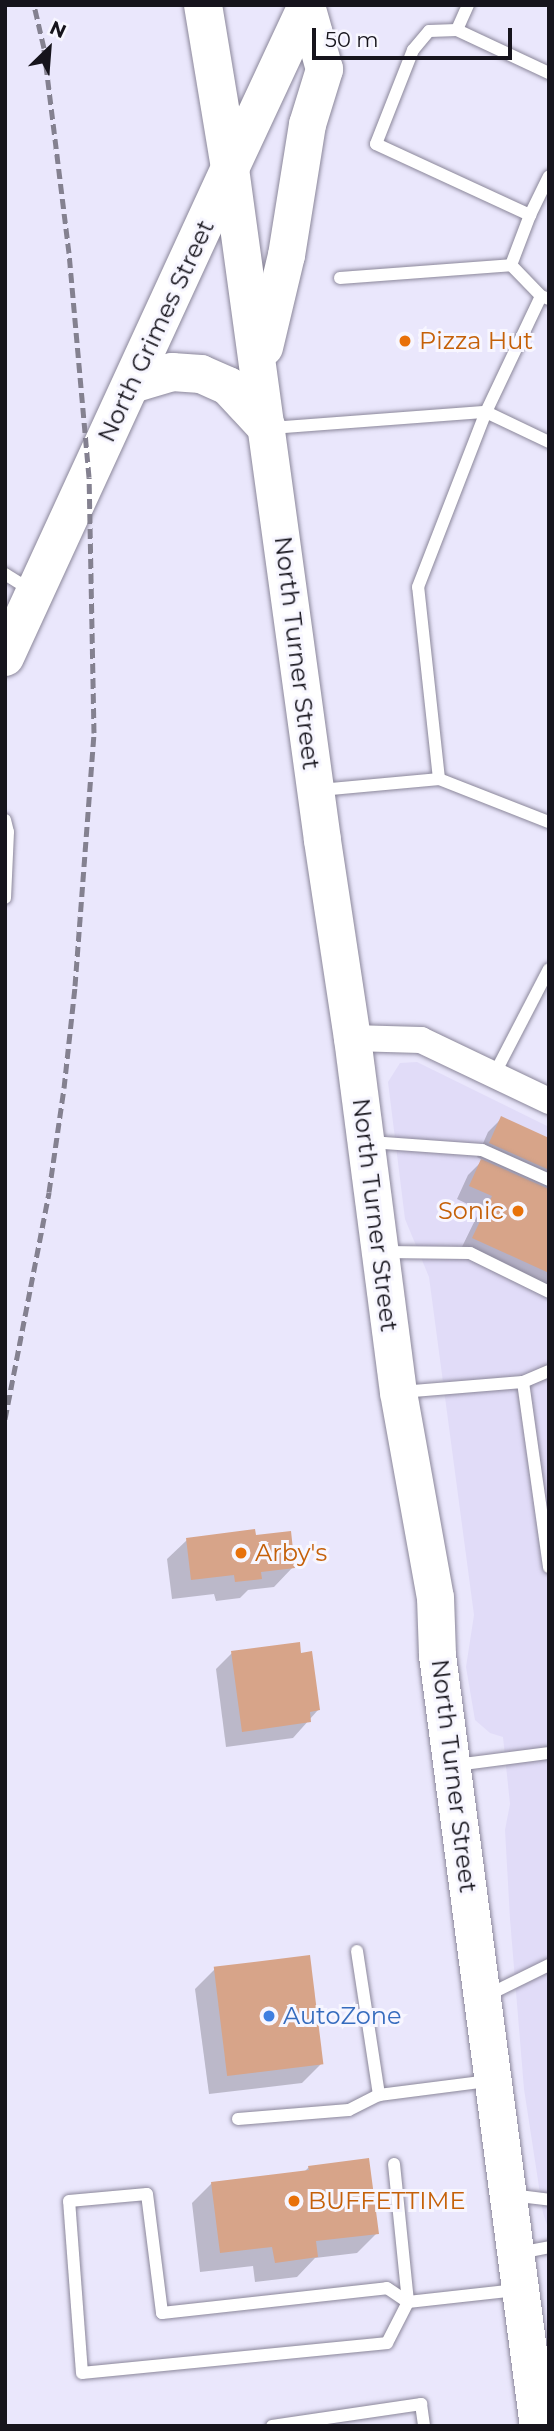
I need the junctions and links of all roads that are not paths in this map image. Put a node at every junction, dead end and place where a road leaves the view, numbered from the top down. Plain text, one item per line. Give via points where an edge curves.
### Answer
1 (203, 5) edge
2 (306, 5) edge
3 (468, 5) edge
4 (457, 30) junction
5 (549, 73) edge
6 (230, 168) junction
7 (549, 176) edge
8 (530, 215) junction
9 (511, 265) junction
10 (340, 278) dead end
11 (545, 298) edge
12 (259, 368) junction
13 (132, 384) junction
14 (486, 412) junction
15 (267, 428) junction
16 (549, 442) edge
17 (20, 584) edge
18 (5, 657) edge
19 (439, 779) junction
20 (315, 790) junction
21 (5, 820) edge
22 (549, 822) edge
23 (5, 898) edge
24 (549, 969) edge
25 (352, 1038) junction
26 (494, 1075) junction
27 (549, 1101) edge
28 (366, 1141) junction
29 (549, 1180) edge
30 (380, 1252) junction
31 (549, 1292) edge
32 (549, 1371) edge
33 (523, 1382) junction
34 (398, 1392) junction
35 (549, 1567) edge
36 (549, 1753) edge
37 (452, 1766) junction
38 (357, 1951) dead end
39 (549, 1965) edge
40 (482, 1997) junction
41 (493, 2080) junction
42 (379, 2095) junction
43 (238, 2119) dead end
44 (394, 2164) dead end
45 (508, 2195) junction
46 (549, 2200) edge
47 (532, 2250) edge
48 (520, 2290) junction
49 (408, 2302) junction
50 (272, 2426) edge
51 (425, 2426) edge
52 (538, 2426) edge

1 - 6 main road, North Turner Street
2 - 6 main road, North Grimes Street
2 - 12 main road via 324,69 307,124 286,255
3 - 4 lane
4 - 5 lane
4 - 8 lane via 429,31 413,50 376,144
6 - 12 main road, North Turner Street
6 - 13 main road, North Grimes Street
7 - 8 lane
8 - 9 lane
9 - 10 lane
9 - 11 lane
11 - 14 lane
12 - 15 main road, North Turner Street
13 - 15 main road via 172,372 201,374 228,386
13 - 17 main road, North Grimes Street
14 - 15 lane
14 - 16 lane
14 - 19 lane via 418,587
15 - 20 main road, North Turner Street
17 - 18 main road, North Grimes Street
19 - 20 lane
19 - 22 lane
20 - 25 main road, North Turner Street
21 - 23 lane
24 - 26 lane
25 - 26 street via 421,1040
25 - 28 main road, North Turner Street
26 - 27 street
28 - 29 lane via 482,1150
28 - 30 main road, North Turner Street
30 - 31 lane via 470,1253
30 - 34 main road, North Turner Street
32 - 33 lane
33 - 34 lane
33 - 35 lane
34 - 37 main road, North Turner Street via 435,1597 437,1655
36 - 37 lane
37 - 40 main road, North Turner Street
38 - 42 lane
39 - 40 lane
40 - 41 main road, North Turner Street
41 - 42 lane
41 - 45 main road, North Turner Street
42 - 43 lane via 349,2110
44 - 49 lane
45 - 46 lane
45 - 47 main road, North Turner Street
47 - 48 main road, North Turner Street
48 - 49 lane
48 - 52 main road, North Turner Street
49 - 49 lane via 387,2288 162,2313 147,2194 69,2201 82,2373 387,2343
50 - 51 lane via 421,2404

